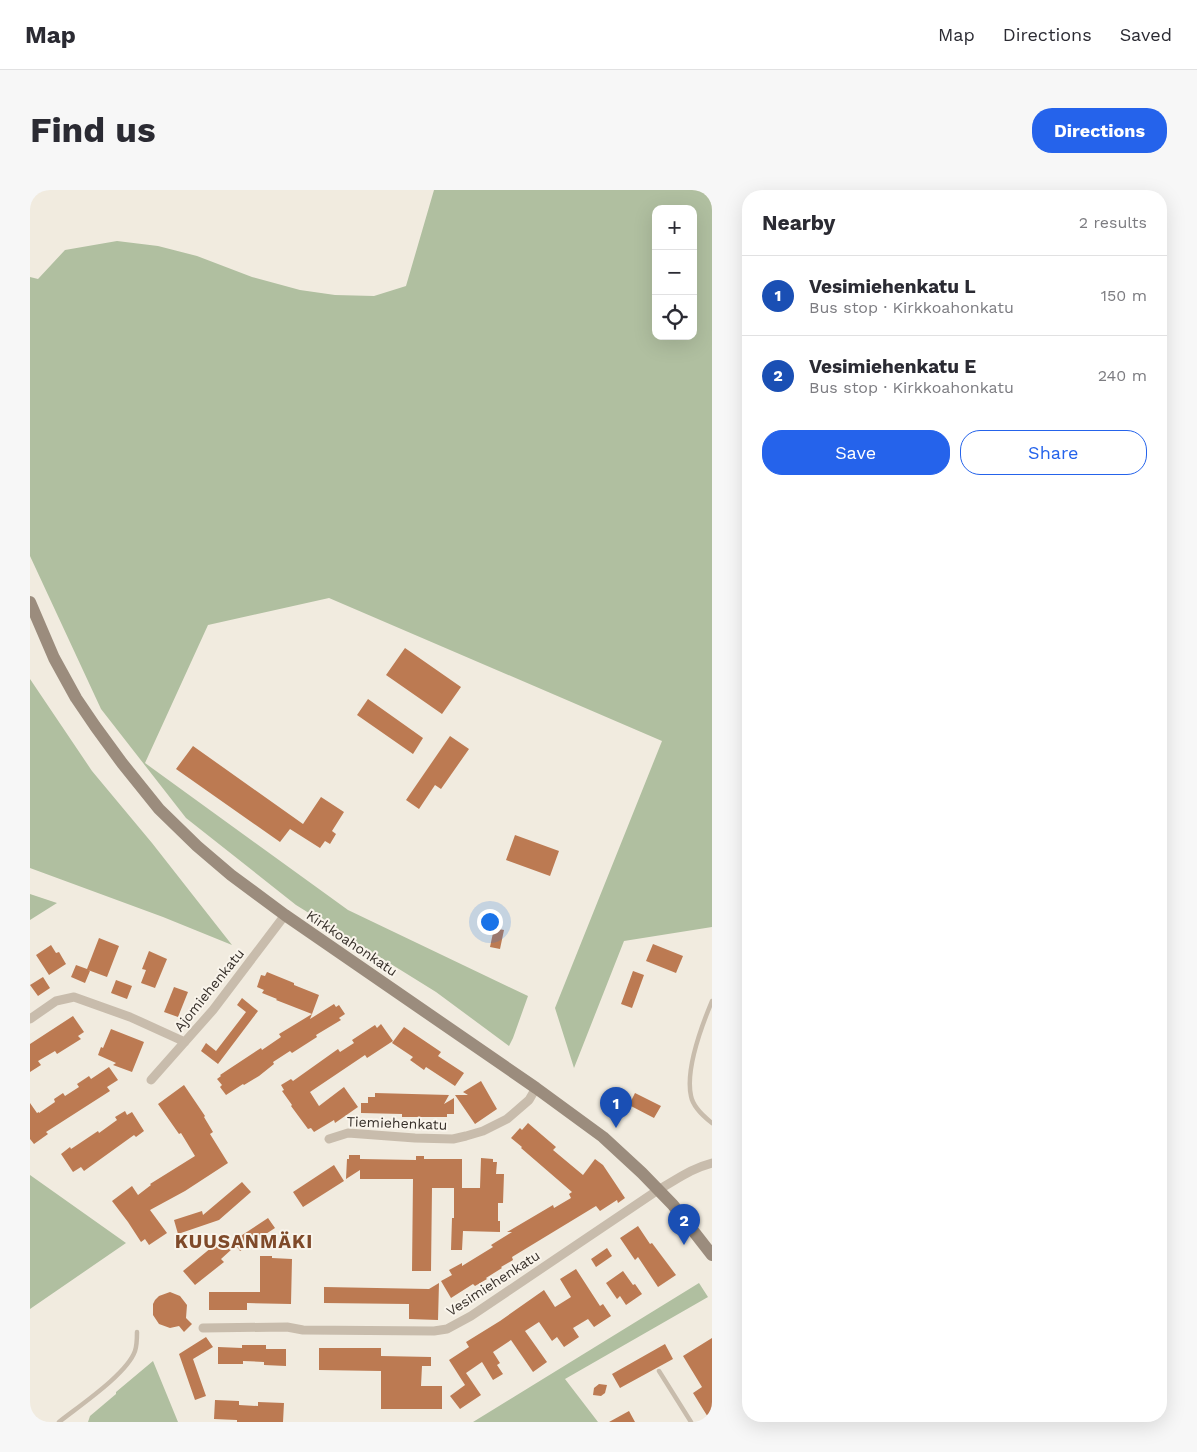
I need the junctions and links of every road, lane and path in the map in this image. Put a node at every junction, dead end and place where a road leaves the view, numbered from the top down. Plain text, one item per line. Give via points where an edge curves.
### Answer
1 (30, 604) edge
2 (285, 915) junction
3 (712, 1001) edge
4 (30, 1019) edge
5 (185, 1042) junction
6 (151, 1080) dead end
7 (536, 1088) junction
8 (712, 1122) edge
9 (329, 1139) dead end
10 (712, 1163) edge
11 (658, 1190) junction
12 (712, 1255) edge
13 (203, 1328) dead end
14 (137, 1332) dead end
15 (659, 1371) dead end
16 (59, 1422) edge
17 (691, 1422) edge

1 - 2 street, Kirkkoahonkatu via 76,698 122,764 159,809 197,846
2 - 5 street, Ajomiehenkatu
2 - 7 street, Kirkkoahonkatu
3 - 8 lane via 693,1055 690,1095 695,1106
4 - 5 street via 56,1001 74,996
5 - 6 street, Ajomiehenkatu
7 - 9 street, Tiemiehenkatu via 529,1100 507,1119 466,1136 452,1139 348,1133
7 - 11 street, Kirkkoahonkatu via 603,1137
10 - 11 street, Vesimiehenkatu via 699,1166
11 - 12 street, Kirkkoahonkatu
11 - 13 street, Vesimiehenkatu via 447,1329 368,1332 287,1327
14 - 16 lane via 136,1350 126,1367
15 - 17 lane

